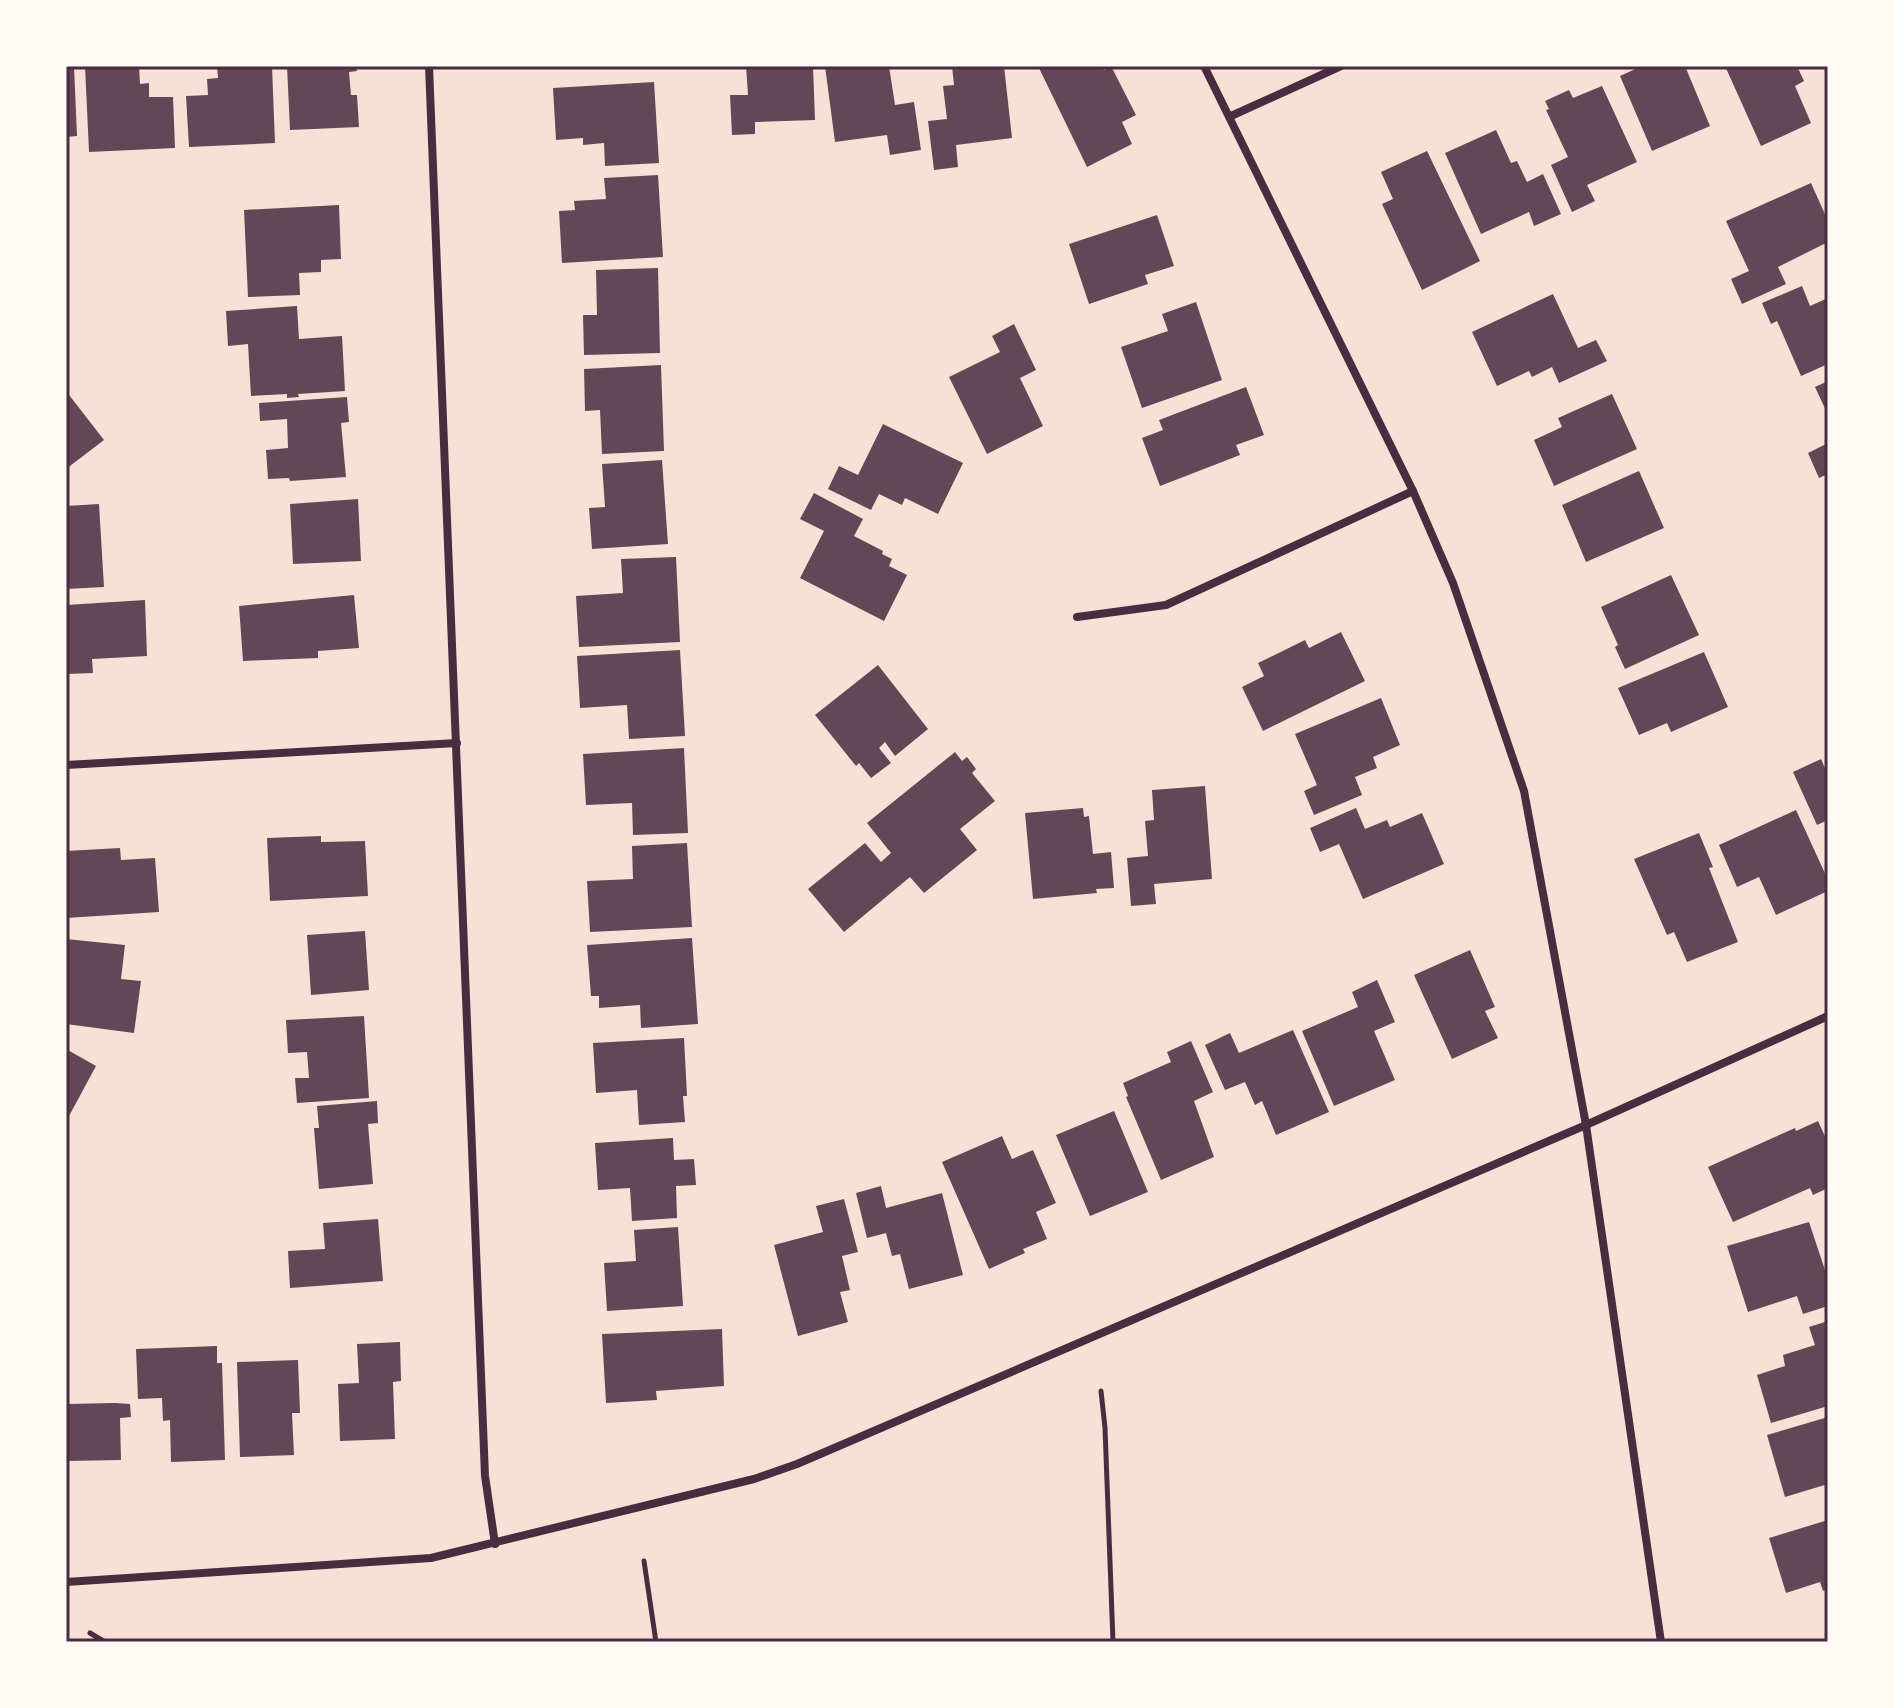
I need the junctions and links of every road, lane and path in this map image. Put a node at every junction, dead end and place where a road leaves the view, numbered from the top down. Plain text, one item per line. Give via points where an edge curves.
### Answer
1 (429, 66) edge
2 (1204, 66) edge
3 (1341, 66) edge
4 (1231, 116) junction
5 (1413, 491) junction
6 (1077, 617) dead end
7 (457, 743) junction
8 (66, 765) edge
9 (1828, 1016) edge
10 (1586, 1125) junction
11 (1101, 1391) dead end
12 (495, 1544) junction
13 (644, 1561) dead end
14 (66, 1582) edge
15 (90, 1633) dead end
16 (105, 1642) edge
17 (656, 1642) edge
18 (1113, 1642) edge
19 (1661, 1642) edge

1 - 7 street
2 - 4 street
3 - 4 street
4 - 5 street
5 - 6 street via 1166,605
5 - 10 street via 1453,583 1524,791
7 - 8 street
7 - 12 street via 485,1476
9 - 10 street
10 - 12 street via 797,1464
10 - 19 street
11 - 18 path
12 - 14 street via 400,1561
13 - 17 path
15 - 16 path

